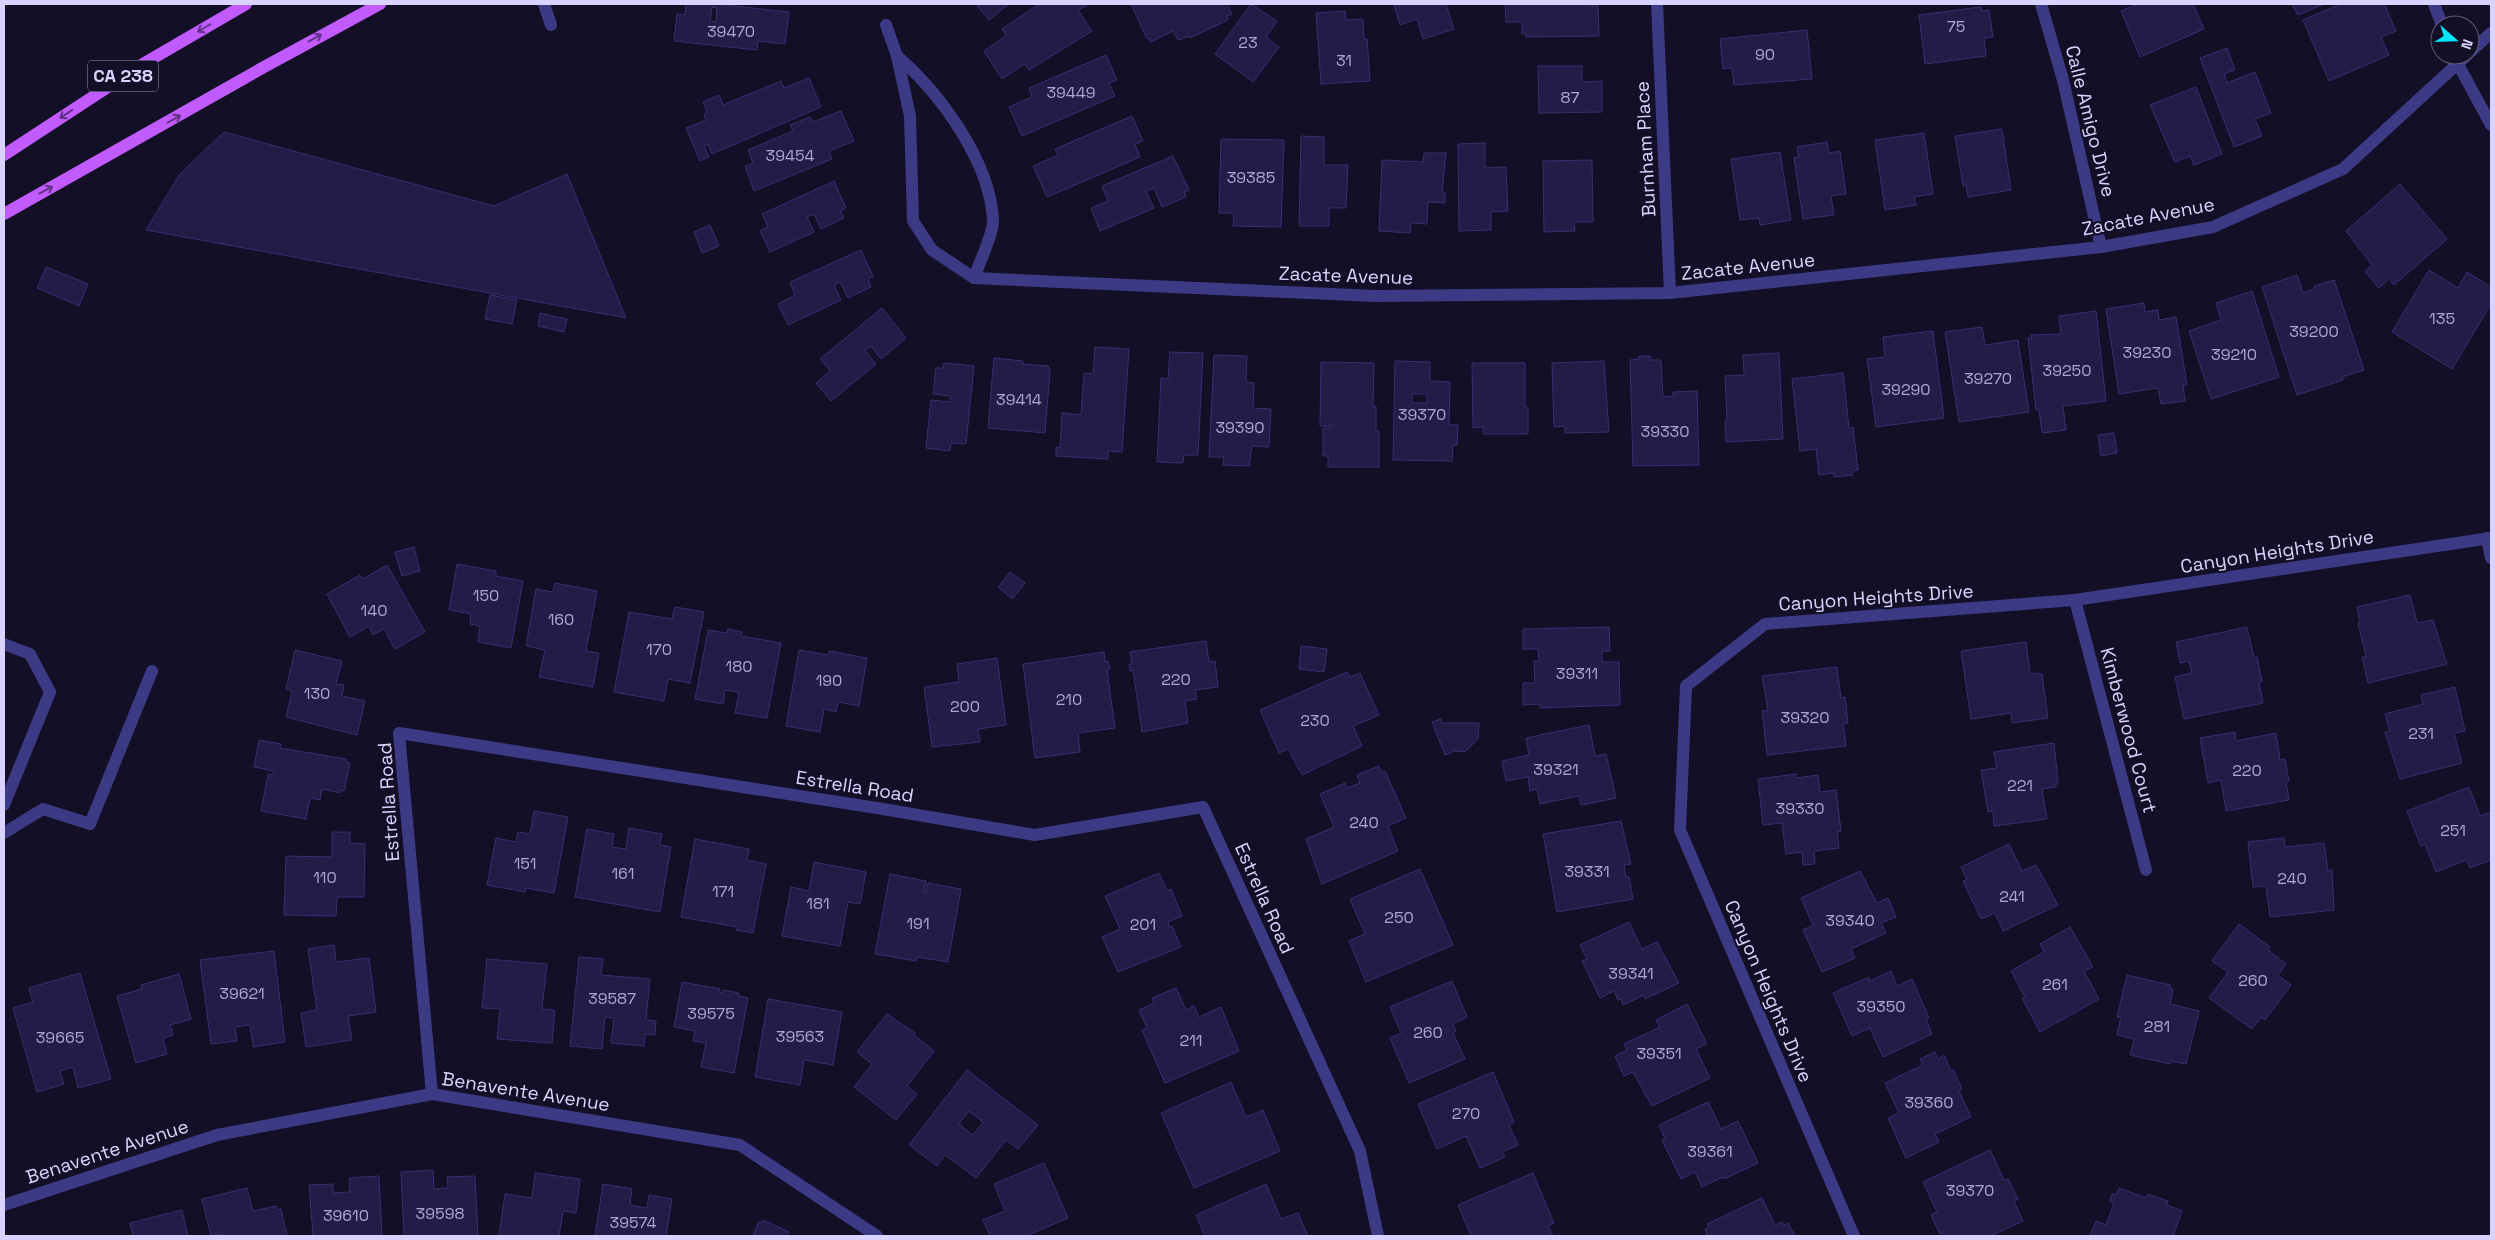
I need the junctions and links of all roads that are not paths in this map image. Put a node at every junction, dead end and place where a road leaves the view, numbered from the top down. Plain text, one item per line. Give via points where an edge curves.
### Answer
1 (246, 4) edge
2 (380, 4) edge
3 (544, 4) edge
4 (1657, 4) edge
5 (2042, 4) edge
6 (551, 25) dead end
7 (886, 25) dead end
8 (2491, 33) edge
9 (2480, 43) edge
10 (897, 56) junction
11 (2450, 65) edge
12 (2458, 65) edge
13 (2491, 125) edge
14 (4, 155) edge
15 (4, 214) edge
16 (2101, 247) junction
17 (974, 278) junction
18 (1670, 293) junction
19 (2489, 538) edge
20 (2491, 558) edge
21 (2075, 600) junction
22 (4, 644) edge
23 (152, 671) dead end
24 (4, 805) edge
25 (4, 833) edge
26 (2146, 870) dead end
27 (432, 1094) junction
28 (4, 1205) edge
29 (877, 1236) edge
30 (1378, 1236) edge
31 (1854, 1236) edge

1 -> 14 main road, CA 238 via 142,64
15 -> 2 main road
3 - 6 street
4 - 18 street, Burnham Place
5 - 16 street, Calle Amigo Drive
7 - 10 street
8 - 9 street
10 - 17 street via 910,116 913,221 932,250
10 - 17 street via 915,72 950,116 973,153 988,189 993,222
11 - 16 street, Zacate Avenue via 2343,169 2213,227
12 - 13 street
16 - 18 street, Zacate Avenue
17 - 18 street, Zacate Avenue via 1375,296
19 - 20 street
19 - 21 street, Canyon Heights Drive
21 - 26 street, Kimberwood Court
21 - 31 street, Canyon Heights Drive via 1766,624 1686,686 1680,830
22 - 24 street via 30,654 50,692
23 - 25 street via 90,824 43,809
27 - 28 street, Benavente Avenue via 217,1135
27 - 29 street, Benavente Avenue via 740,1145
27 - 30 street, Estrella Road via 399,734 883,809 1035,836 1203,807 1360,1152

